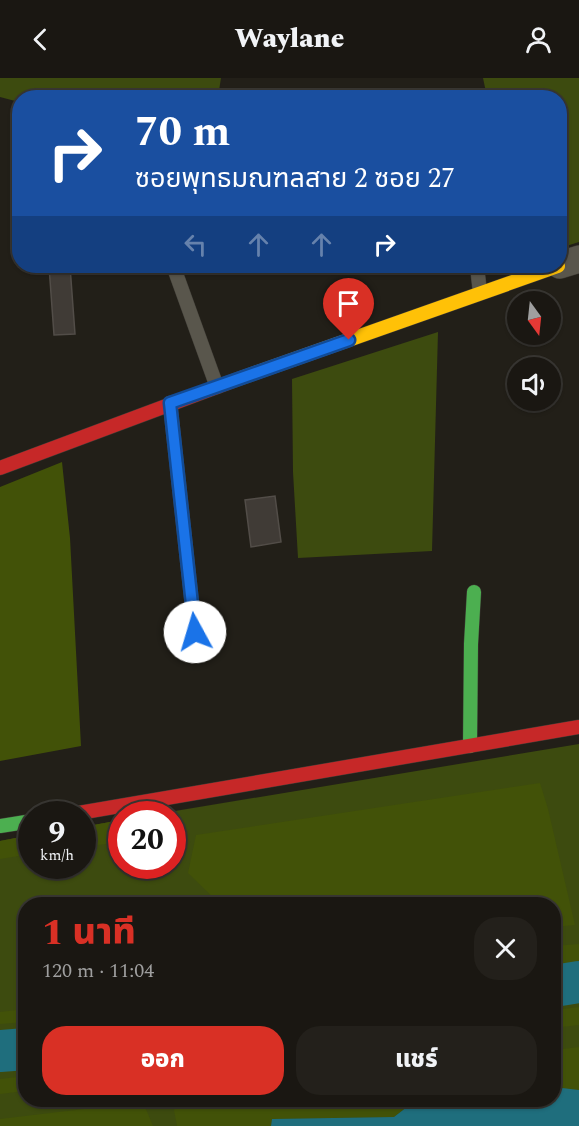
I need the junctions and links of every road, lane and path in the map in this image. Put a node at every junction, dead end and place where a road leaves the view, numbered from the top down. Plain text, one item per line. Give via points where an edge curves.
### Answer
1 (176, 273) edge
2 (478, 273) edge
3 (536, 273) edge
4 (480, 293) junction
5 (217, 387) junction
6 (170, 403) junction
7 (0, 468) edge
8 (474, 592) dead end
9 (195, 632) dead end
10 (579, 727) edge
11 (470, 746) junction
12 (96, 810) edge
13 (18, 823) edge
14 (0, 826) edge

1 - 5 lane
2 - 4 lane
3 - 4 street
4 - 5 street
5 - 6 street
6 - 7 street
6 - 9 lane
8 - 11 street
10 - 11 street
11 - 12 street
13 - 14 street

